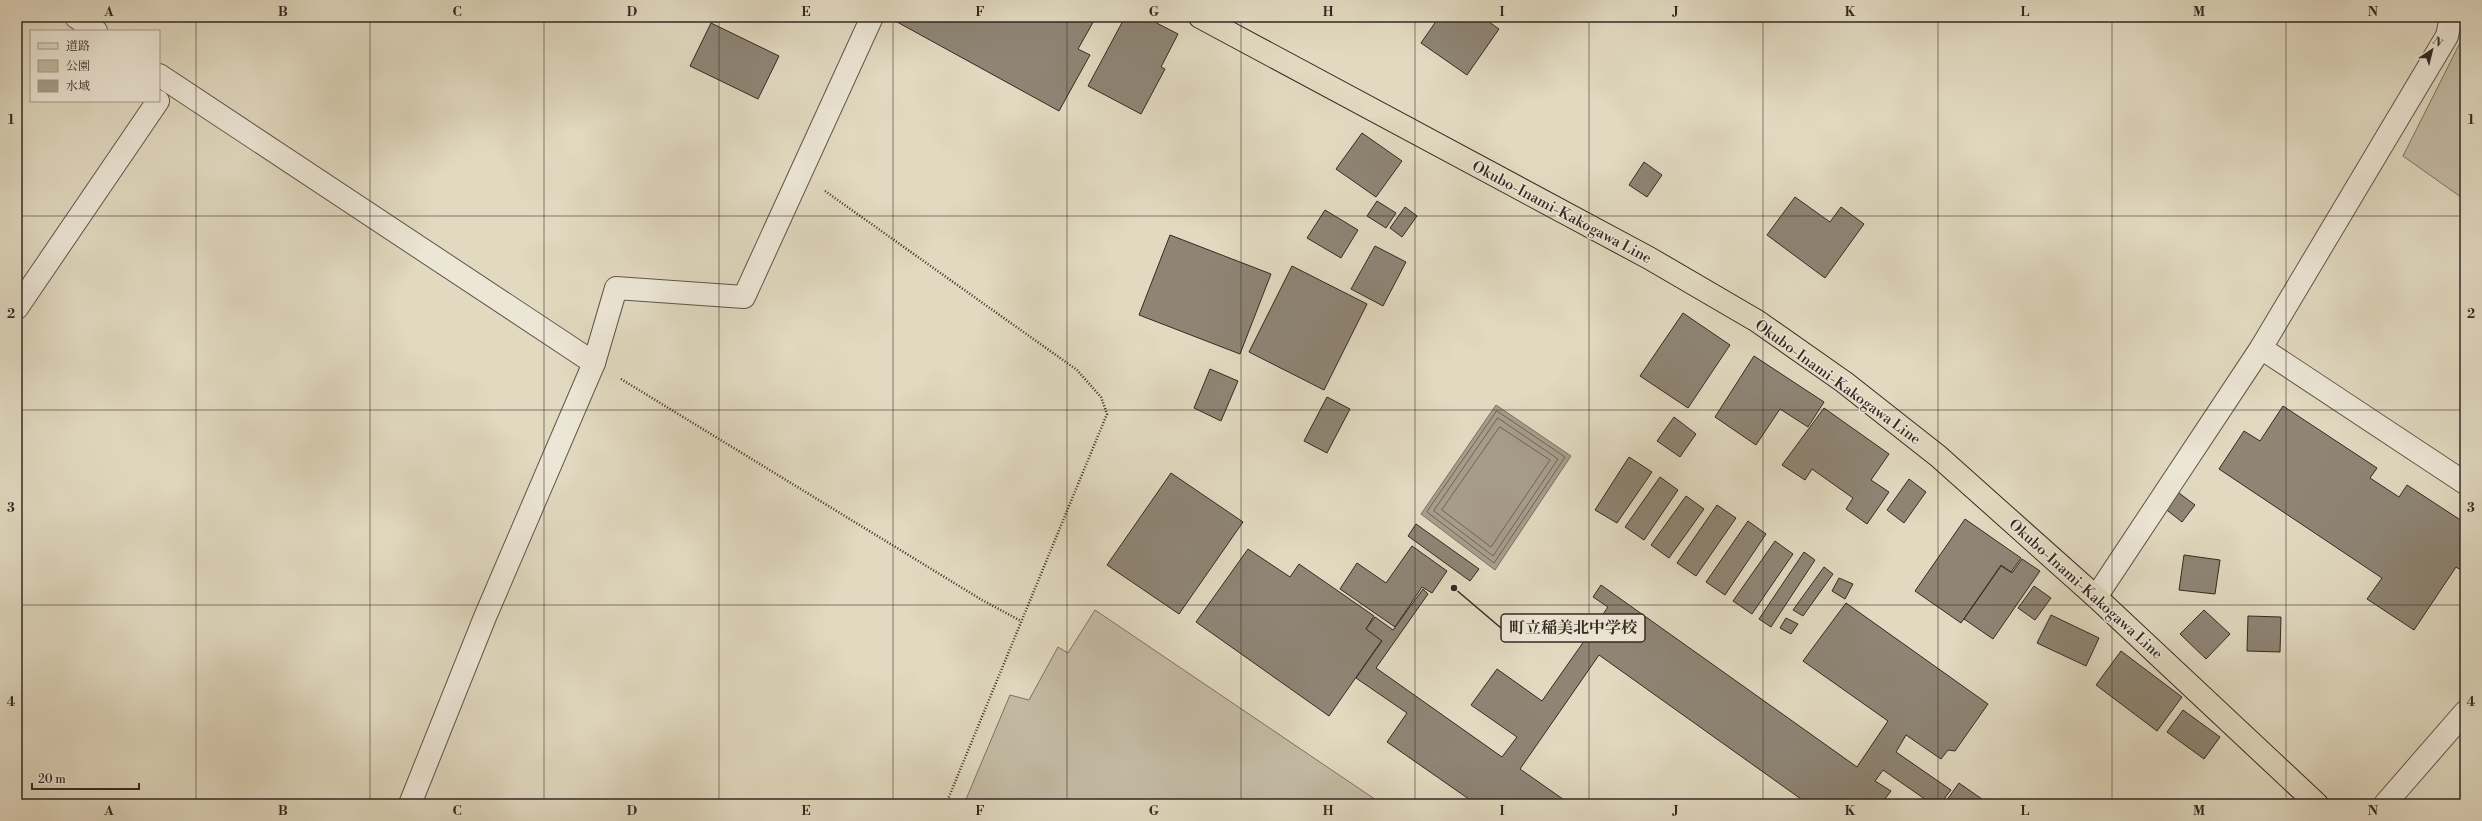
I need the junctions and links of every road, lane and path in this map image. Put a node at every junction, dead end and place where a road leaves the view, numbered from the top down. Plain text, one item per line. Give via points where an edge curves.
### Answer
1 (76, 17) edge
2 (872, 17) edge
3 (1200, 17) edge
4 (2451, 17) edge
5 (2457, 17) edge
6 (2465, 23) edge
7 (95, 30) edge
8 (162, 89) edge
9 (153, 102) edge
10 (800, 172) junction
11 (17, 308) edge
12 (2261, 348) junction
13 (594, 363) junction
14 (2465, 483) edge
15 (2096, 597) junction
16 (1021, 621) junction
17 (2465, 712) edge
18 (410, 804) edge
19 (946, 804) edge
20 (2317, 804) edge
21 (2385, 804) edge

1 - 7 street
2 - 10 street
3 - 15 main road, Okubo-Inami-Kakogawa Line via 1649,258 1756,321 1844,382 1938,456
4 - 12 street via 2447,36
5 - 6 street
8 - 13 street
9 - 11 street
10 - 13 street via 744,297 616,288
10 - 16 path via 1077,370 1101,397 1108,414
12 - 14 street
12 - 15 street
13 - 16 path
13 - 18 street via 485,617
15 - 20 main road, Okubo-Inami-Kakogawa Line
16 - 19 path
17 - 21 street

